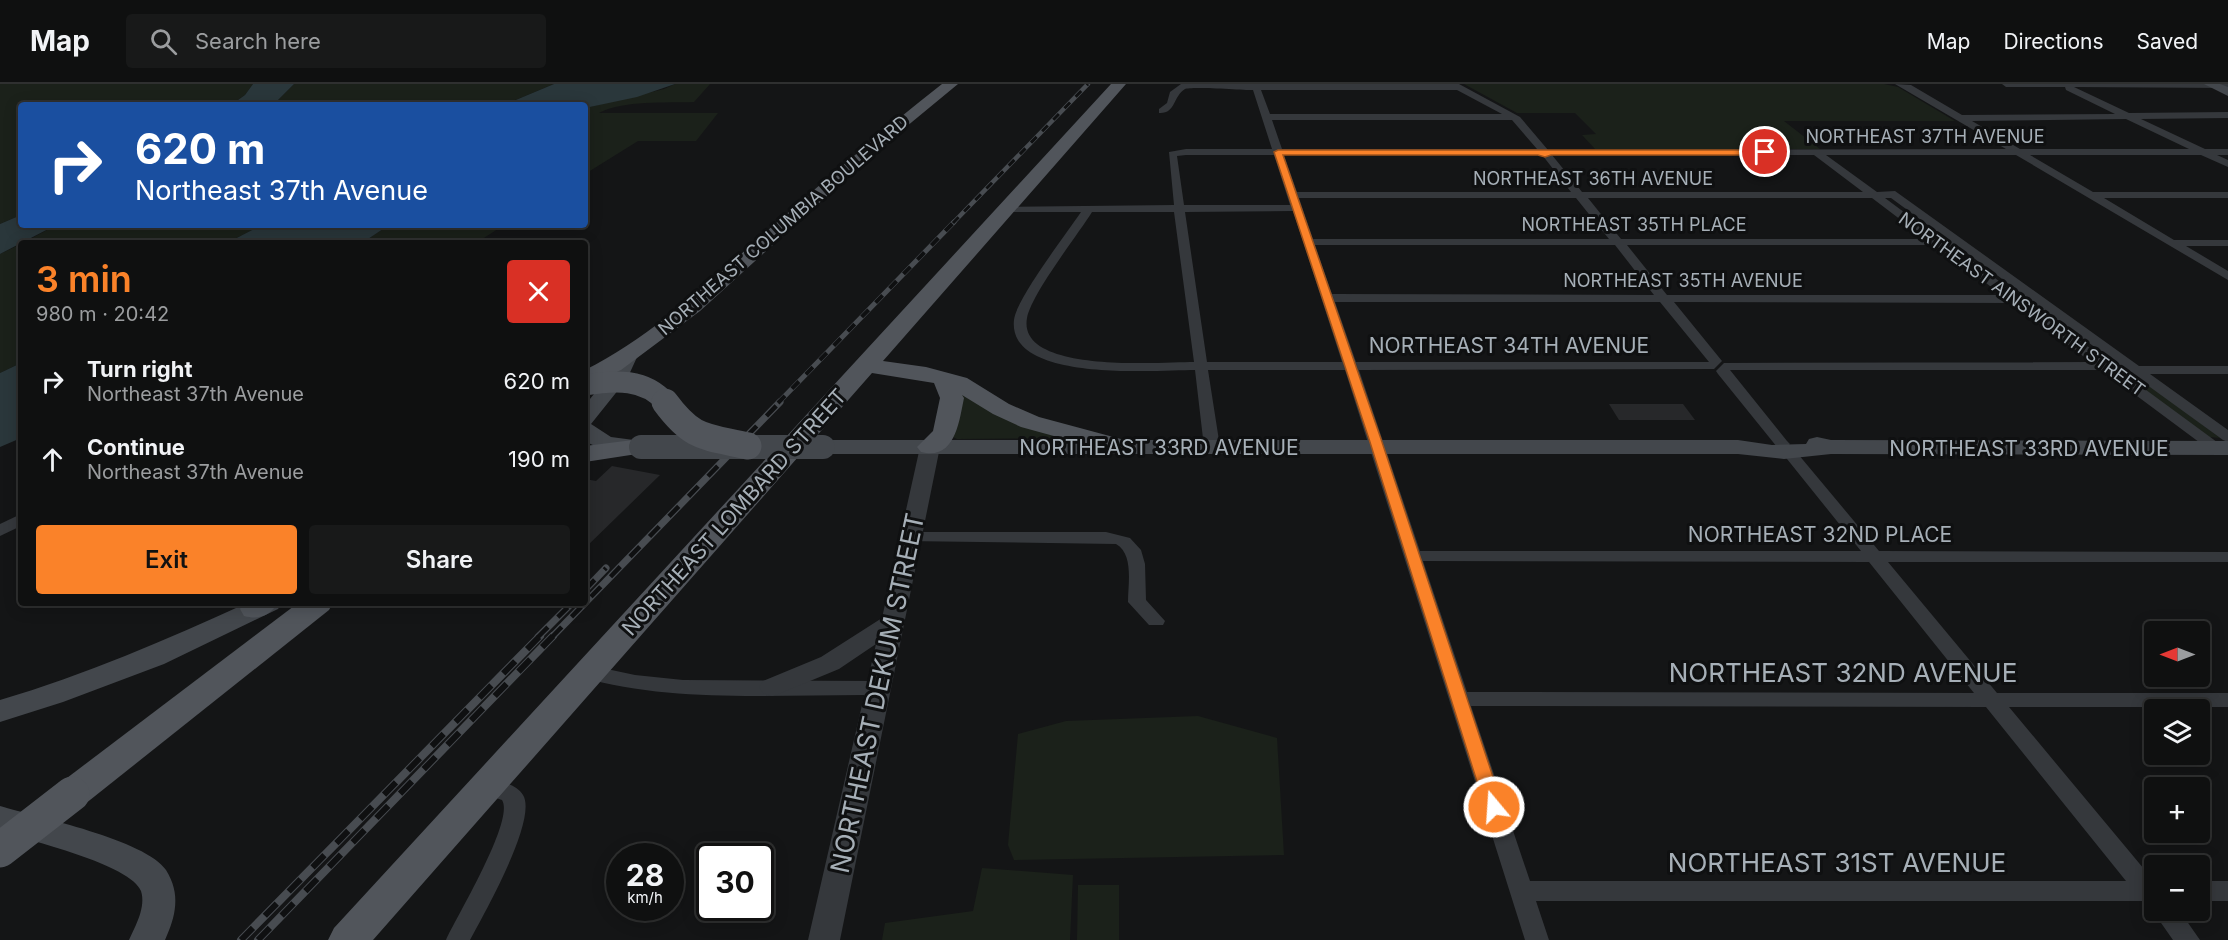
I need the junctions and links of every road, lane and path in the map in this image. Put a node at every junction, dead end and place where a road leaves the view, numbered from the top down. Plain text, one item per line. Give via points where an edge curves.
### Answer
1 (951, 84) edge
2 (1119, 84) edge
3 (1899, 84) edge
4 (2006, 84) edge
5 (2211, 84) edge
6 (1186, 85) edge
7 (1355, 85) edge
8 (1455, 85) edge
9 (2062, 85) edge
10 (2228, 85) edge
11 (1255, 86) edge
12 (2228, 92) edge
13 (1162, 111) dead end
14 (2127, 115) junction
15 (2228, 115) edge
16 (1266, 117) junction
17 (1512, 117) junction
18 (1960, 118) junction
19 (1278, 152) junction
20 (1544, 152) junction
21 (1816, 152) junction
22 (1834, 152) junction
23 (2018, 152) junction
24 (2203, 152) junction
25 (2228, 152) edge
26 (2228, 164) edge
27 (1293, 195) junction
28 (1579, 195) junction
29 (1874, 195) junction
30 (1893, 195) junction
31 (2090, 195) junction
32 (2228, 195) edge
33 (1297, 208) junction
34 (1006, 209) junction
35 (1089, 209) junction
36 (1180, 209) junction
37 (1309, 242) junction
38 (1618, 242) junction
39 (1938, 242) junction
40 (1959, 242) junction
41 (2171, 243) junction
42 (2228, 243) edge
43 (2228, 276) edge
44 (1328, 298) junction
45 (1664, 298) junction
46 (2015, 299) junction
47 (2037, 299) junction
48 (620, 360) junction
49 (866, 365) junction
50 (1201, 366) junction
51 (1350, 366) junction
52 (1719, 366) junction
53 (2106, 366) junction
54 (2134, 370) junction
55 (2228, 370) edge
56 (588, 371) edge
57 (588, 377) edge
58 (946, 381) junction
59 (588, 385) edge
60 (588, 394) edge
61 (588, 435) edge
62 (748, 446) junction
63 (641, 447) joint
64 (930, 447) junction
65 (1123, 447) junction
66 (1212, 447) junction
67 (1785, 447) junction
68 (2225, 447) edge
69 (1378, 448) junction
70 (18, 521) edge
71 (0, 531) edge
72 (911, 537) junction
73 (1412, 556) junction
74 (1876, 557) junction
75 (2228, 557) edge
76 (260, 606) edge
77 (314, 606) edge
78 (1156, 621) dead end
79 (892, 622) junction
80 (588, 672) junction
81 (772, 687) junction
82 (878, 688) junction
83 (1459, 699) junction
84 (1991, 699) junction
85 (2228, 700) edge
86 (0, 711) edge
87 (486, 786) junction
88 (0, 819) edge
89 (0, 850) edge
90 (2144, 883) edge
91 (1521, 891) junction
92 (2210, 891) edge
93 (2228, 891) edge
94 (2144, 893) edge
95 (2173, 921) edge
96 (147, 940) edge
97 (348, 940) edge
98 (458, 940) edge
99 (824, 940) edge
100 (1537, 940) edge
101 (2188, 940) edge

1 - 48 main road, NORTHEAST COLUMBIA BOULEVARD via 853,164 704,298
2 - 34 main road, NORTHEAST LOMBARD STREET
3 - 18 street
4 - 9 street
5 - 9 street
5 - 10 street
5 - 12 main road
6 - 11 street
6 - 13 street via 1173,94 1171,104
7 - 8 street
7 - 11 street
8 - 17 street
9 - 14 street
11 - 16 street
14 - 15 street
14 - 18 street
14 - 24 street
16 - 17 street
16 - 19 street
17 - 20 street
18 - 23 street
19 - 20 street, NORTHEAST 37TH AVENUE
19 - 27 street
19 - 36 street, NORTHEAST 37TH AVENUE via 1175,152 1172,154
20 - 21 street, NORTHEAST 37TH AVENUE
20 - 28 street
21 - 22 street, NORTHEAST 37TH AVENUE
21 - 29 street, NORTHEAST AINSWORTH STREET
22 - 23 street, NORTHEAST 37TH AVENUE
22 - 30 street, NORTHEAST AINSWORTH STREET
23 - 24 street, NORTHEAST 37TH AVENUE
23 - 31 street
24 - 25 street, NORTHEAST 37TH AVENUE
24 - 26 street
27 - 28 street, NORTHEAST 36TH AVENUE
27 - 33 street
28 - 29 street, NORTHEAST 36TH AVENUE
28 - 38 street
29 - 30 street, NORTHEAST 36TH AVENUE
29 - 39 street, NORTHEAST AINSWORTH STREET
30 - 40 street, NORTHEAST AINSWORTH STREET
31 - 32 street
31 - 41 street
33 - 36 street
33 - 37 street
34 - 35 street
34 - 49 main road, NORTHEAST LOMBARD STREET
35 - 36 street
35 - 50 street, NORTHEAST 34TH AVENUE via 1022,309 1020,328 1027,341 1041,353 1075,364
36 - 50 street
37 - 38 street, NORTHEAST 35TH PLACE
37 - 44 street
38 - 39 street, NORTHEAST 35TH PLACE
38 - 45 street
39 - 40 street, NORTHEAST 35TH PLACE
39 - 46 street, NORTHEAST AINSWORTH STREET
40 - 47 street, NORTHEAST AINSWORTH STREET
41 - 42 street
41 - 43 street
44 - 45 street, NORTHEAST 35TH AVENUE
44 - 51 street
45 - 46 street, NORTHEAST 35TH AVENUE
45 - 52 street
46 - 47 street, NORTHEAST 35TH AVENUE
46 - 53 street, NORTHEAST AINSWORTH STREET
47 - 54 street, NORTHEAST AINSWORTH STREET
48 - 56 main road
48 - 57 main road, NORTHEAST COLUMBIA BOULEVARD
48 - 60 main road, NORTHEAST COLUMBIA BOULEVARD
48 - 61 main road via 617,379
49 - 58 main road
49 - 80 main road, NORTHEAST LOMBARD STREET
50 - 51 street, NORTHEAST 34TH AVENUE
50 - 66 street
51 - 52 street, NORTHEAST 34TH AVENUE
51 - 69 street
52 - 53 street, NORTHEAST 34TH AVENUE
52 - 67 street
53 - 54 street, NORTHEAST 34TH AVENUE
53 - 68 street, NORTHEAST AINSWORTH STREET
54 - 55 street, NORTHEAST 34TH AVENUE
54 - 68 street, NORTHEAST AINSWORTH STREET
58 - 64 main road via 952,398 945,433
58 - 65 main road via 959,383 1030,422
59 - 62 main road, bridge via 618,381 642,385 662,398 690,430
61 - 63 main road
62 - 63 main road, NORTHEAST 33RD AVENUE, bridge
62 - 64 main road, NORTHEAST 33RD AVENUE, bridge
64 - 65 main road, NORTHEAST 33RD AVENUE
64 - 72 street, NORTHEAST DEKUM STREET
65 - 66 main road, NORTHEAST 33RD AVENUE
66 - 69 main road, NORTHEAST 33RD AVENUE
67 - 68 main road, NORTHEAST 33RD AVENUE
67 - 69 main road, NORTHEAST 33RD AVENUE via 1755,451 1738,447
67 - 74 street
69 - 73 street
70 - 71 street
72 - 78 street via 1106,537 1128,543 1135,554 1137,602
72 - 79 street, NORTHEAST DEKUM STREET
73 - 74 street, NORTHEAST 32ND PLACE
73 - 83 street
74 - 75 street, NORTHEAST 32ND PLACE
74 - 84 street
76 - 86 main road via 112,674
77 - 89 main road, bridge
79 - 81 street via 830,663
79 - 82 street, NORTHEAST DEKUM STREET
80 - 81 street via 666,686
80 - 87 main road, NORTHEAST LOMBARD STREET
81 - 82 street
82 - 99 street, NORTHEAST DEKUM STREET
83 - 84 street, NORTHEAST 32ND AVENUE
83 - 91 street
84 - 85 street, NORTHEAST 32ND AVENUE
84 - 90 street
87 - 97 main road, NORTHEAST LOMBARD STREET
87 - 98 street via 514,798 517,810 512,830
88 - 96 main road via 117,856 148,872 157,886 159,905
91 - 94 street, NORTHEAST 31ST AVENUE
91 - 100 street
92 - 93 street
95 - 101 street

